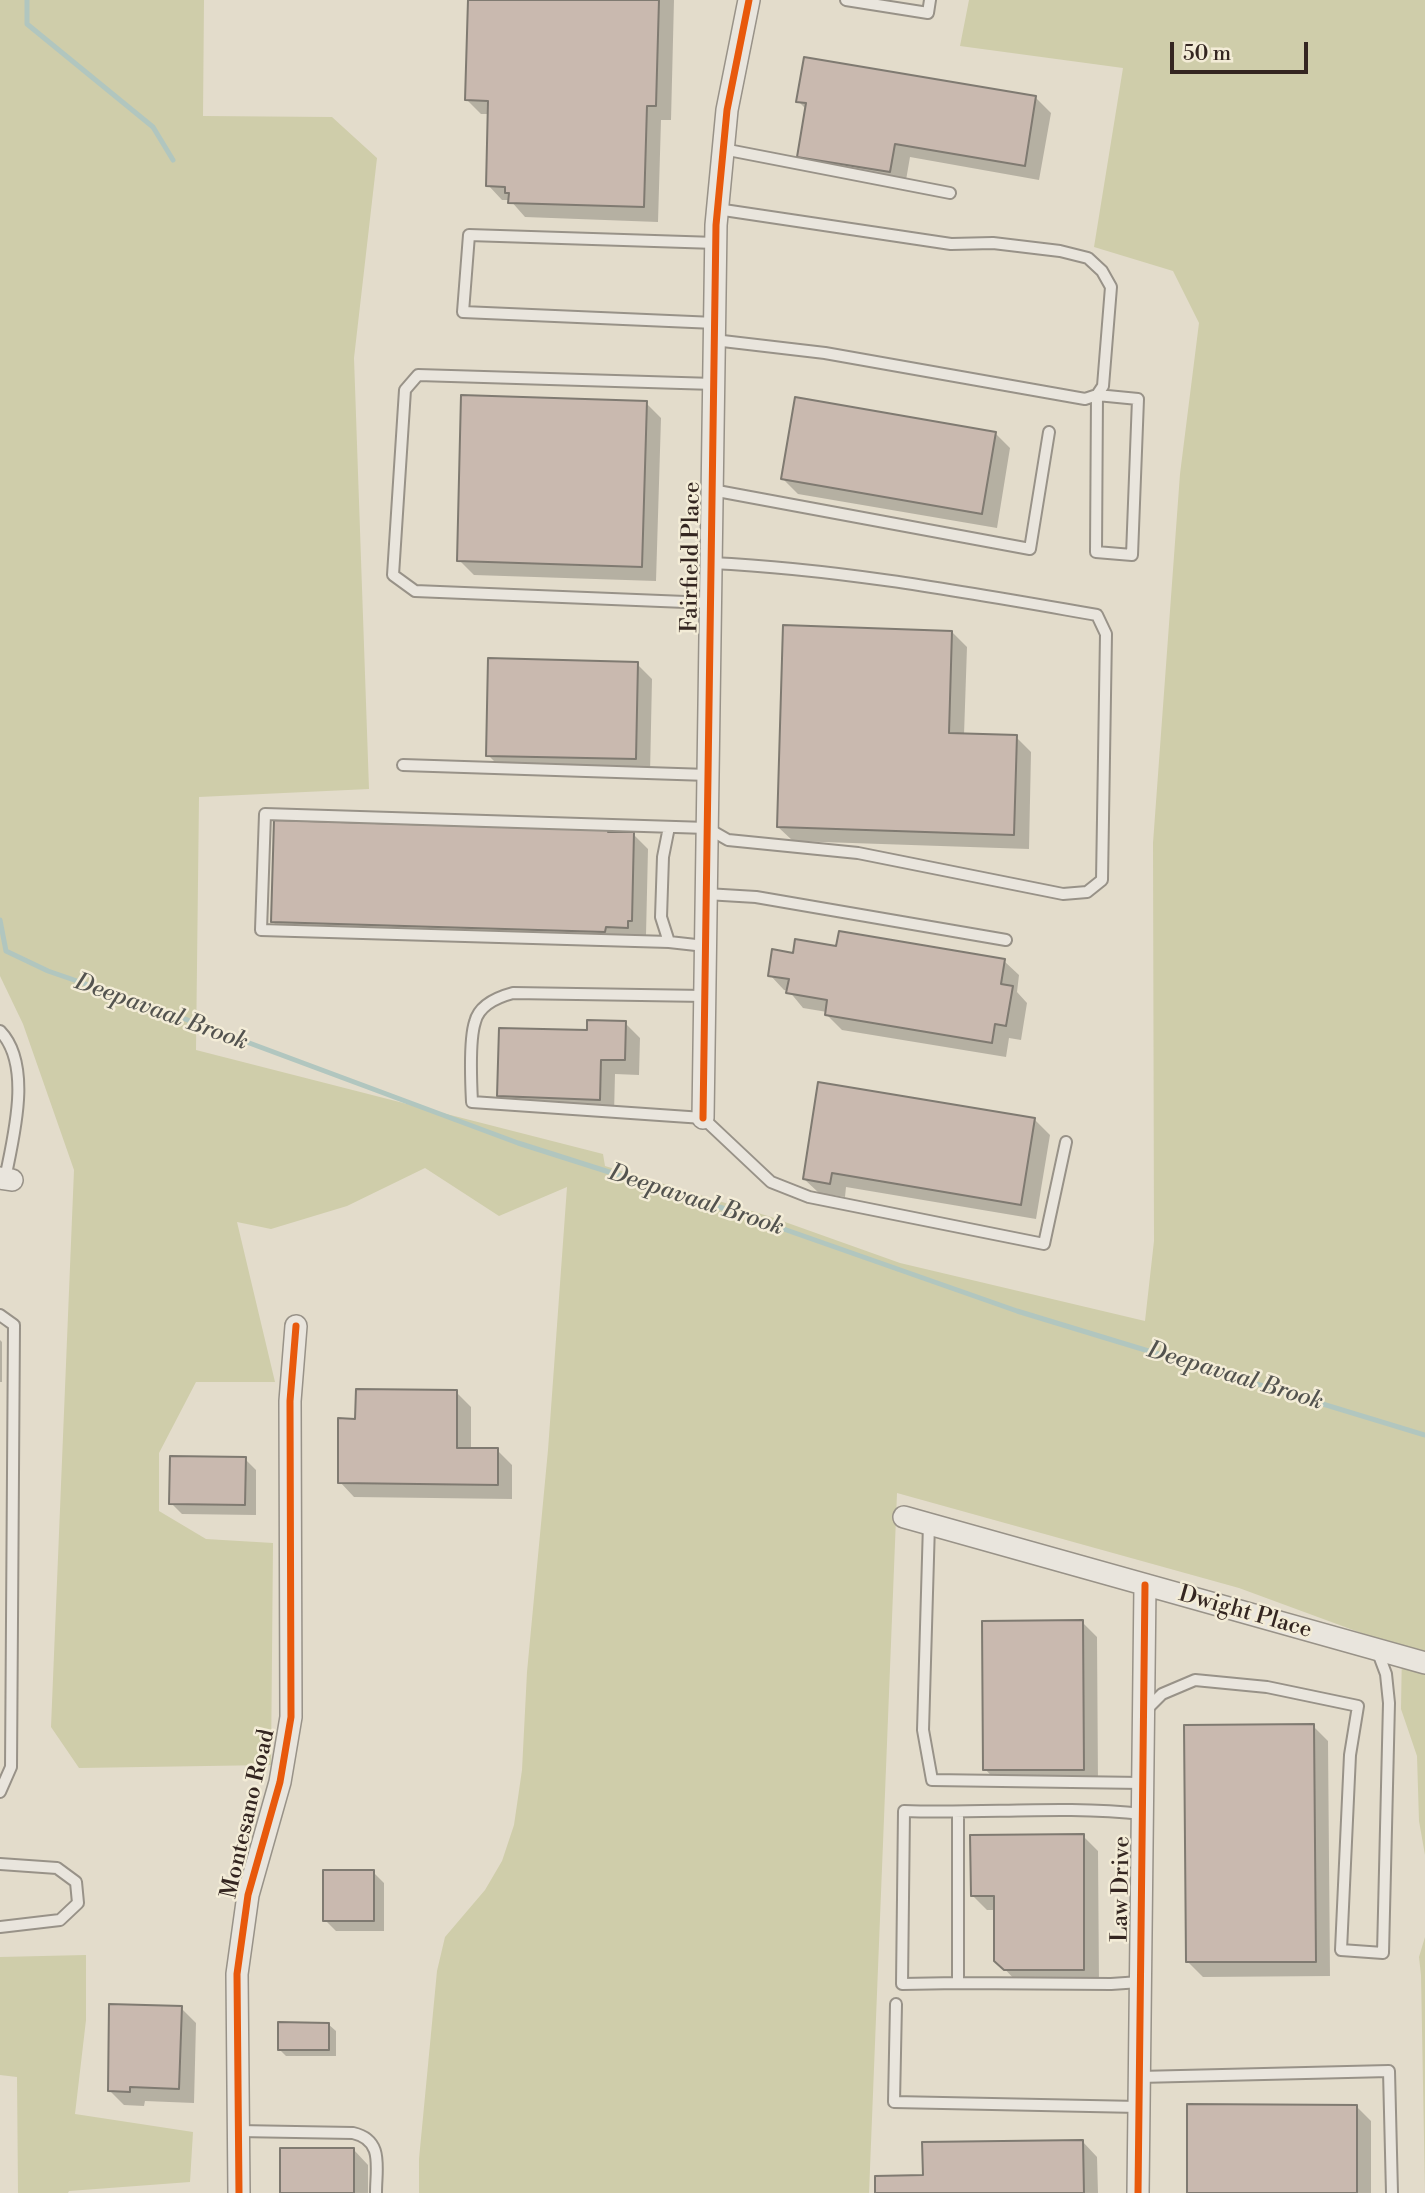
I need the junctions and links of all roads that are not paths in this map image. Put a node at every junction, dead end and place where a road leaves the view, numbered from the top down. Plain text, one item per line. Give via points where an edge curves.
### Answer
1 (749, 0) edge
2 (846, 0) edge
3 (930, 0) edge
4 (723, 149) junction
5 (950, 193) dead end
6 (717, 209) junction
7 (716, 243) junction
8 (714, 332) junction
9 (714, 384) junction
10 (1097, 396) junction
11 (1049, 432) dead end
12 (712, 490) junction
13 (711, 563) junction
14 (710, 603) junction
15 (403, 765) dead end
16 (708, 775) junction
17 (669, 827) junction
18 (707, 828) junction
19 (706, 894) junction
20 (1006, 940) dead end
21 (669, 942) junction
22 (705, 946) junction
23 (705, 996) junction
24 (0, 1031) edge
25 (703, 1118) junction
26 (1066, 1142) dead end
27 (5, 1179) edge
28 (0, 1315) edge
29 (296, 1326) dead end
30 (904, 1517) dead end
31 (929, 1524) junction
32 (1146, 1585) junction
33 (1377, 1650) junction
34 (1425, 1663) edge
35 (1144, 1713) junction
36 (1142, 1783) junction
37 (0, 1792) edge
38 (958, 1813) junction
39 (1143, 1814) junction
40 (0, 1864) edge
41 (0, 1927) edge
42 (1140, 1982) junction
43 (958, 1983) junction
44 (896, 2004) dead end
45 (1139, 2077) junction
46 (1139, 2106) junction
47 (238, 2131) junction
48 (239, 2193) edge
49 (376, 2193) edge
50 (1138, 2193) edge
51 (1392, 2193) edge

1 - 4 street, Fairfield Place
2 - 3 lane via 928,13
4 - 5 lane
4 - 6 street, Fairfield Place
6 - 7 street, Fairfield Place
6 - 10 lane via 951,244 993,243 1088,258 1111,287 1103,386
7 - 8 street, Fairfield Place
7 - 8 lane via 470,235 463,312
8 - 9 street, Fairfield Place
8 - 10 lane via 1085,399
9 - 12 street, Fairfield Place
9 - 14 lane via 418,375 405,390 393,575 415,592
10 - 10 lane via 1096,552 1132,555 1138,399
11 - 12 lane via 1030,549
12 - 13 street, Fairfield Place
13 - 14 street, Fairfield Place
13 - 18 lane via 852,576 1097,615 1106,634 1102,880 1087,892 1063,894 858,853 728,840
14 - 16 street, Fairfield Place
15 - 16 lane
16 - 18 street, Fairfield Place
17 - 18 lane
17 - 21 lane via 661,917
17 - 21 lane via 265,814 261,930
18 - 19 street, Fairfield Place
19 - 20 lane via 756,897
19 - 22 street, Fairfield Place
21 - 22 lane
22 - 23 street, Fairfield Place
23 - 25 street, Fairfield Place
23 - 25 lane via 500,996 475,1021 471,1071 472,1101
24 - 27 lane via 19,1069 16,1125
25 - 26 lane via 771,1182 809,1197 1044,1244
28 - 37 lane via 14,1325 11,1767
29 - 47 street, Montesano Road via 290,1401 291,1717 280,1782 248,1895 237,1975
30 - 31 street, Dwight Place
31 - 32 street, Dwight Place
31 - 36 lane via 923,1730 932,1780
32 - 33 street, Dwight Place
32 - 35 street, Law Drive
33 - 34 street, Dwight Place
33 - 35 lane via 1389,1703 1383,1953 1342,1950 1350,1755 1358,1706 1267,1687 1195,1680 1162,1694
35 - 36 street, Law Drive
36 - 39 street, Law Drive
38 - 39 lane via 1110,1810
38 - 43 lane
38 - 43 lane via 904,1811 902,1984
39 - 42 street, Law Drive
40 - 41 lane via 57,1868 76,1882 78,1903 60,1920
42 - 43 lane
42 - 45 street, Law Drive
44 - 46 lane via 894,2102
45 - 46 street, Law Drive
45 - 51 lane via 1389,2071
46 - 50 street, Law Drive
47 - 48 street, Montesano Road
47 - 49 lane via 353,2133 369,2138 376,2148

